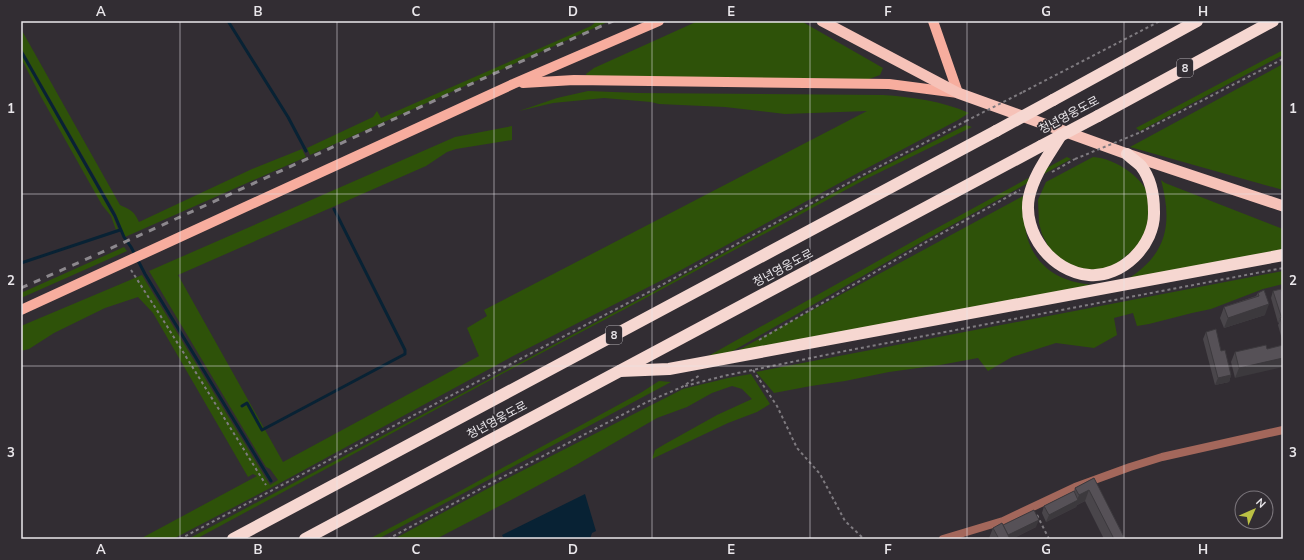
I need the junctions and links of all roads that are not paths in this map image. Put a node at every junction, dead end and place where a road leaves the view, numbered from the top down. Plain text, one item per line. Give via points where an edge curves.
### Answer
1 (660, 21) edge
2 (822, 21) edge
3 (933, 21) edge
4 (1197, 21) edge
5 (1273, 21) edge
6 (513, 84) junction
7 (958, 93) junction
8 (1046, 148) junction
9 (1127, 154) junction
10 (1283, 206) edge
11 (1283, 255) edge
12 (21, 310) edge
13 (617, 372) junction
14 (1283, 430) edge
15 (233, 539) edge
16 (305, 539) edge
17 (943, 539) edge

1 - 6 main road
2 - 7 highway
3 - 7 main road
4 - 15 highway, 청년영웅도로 / 8, bridge
5 - 8 highway, 청년영웅도로 / 8, bridge via 1061,135
6 - 7 main road via 574,80 889,84
6 - 12 main road
7 - 9 highway
8 - 9 highway via 1043,164 1029,198 1028,218 1034,235 1055,261 1070,270 1088,275 1104,274 1129,262 1139,253 1153,227 1154,200 1149,181 1141,166
8 - 13 highway, 청년영웅도로 / 8
9 - 10 highway
11 - 13 highway via 669,369
13 - 16 highway, 청년영웅도로 / 8
14 - 17 street via 1162,457 1130,467 1075,487 1003,521

